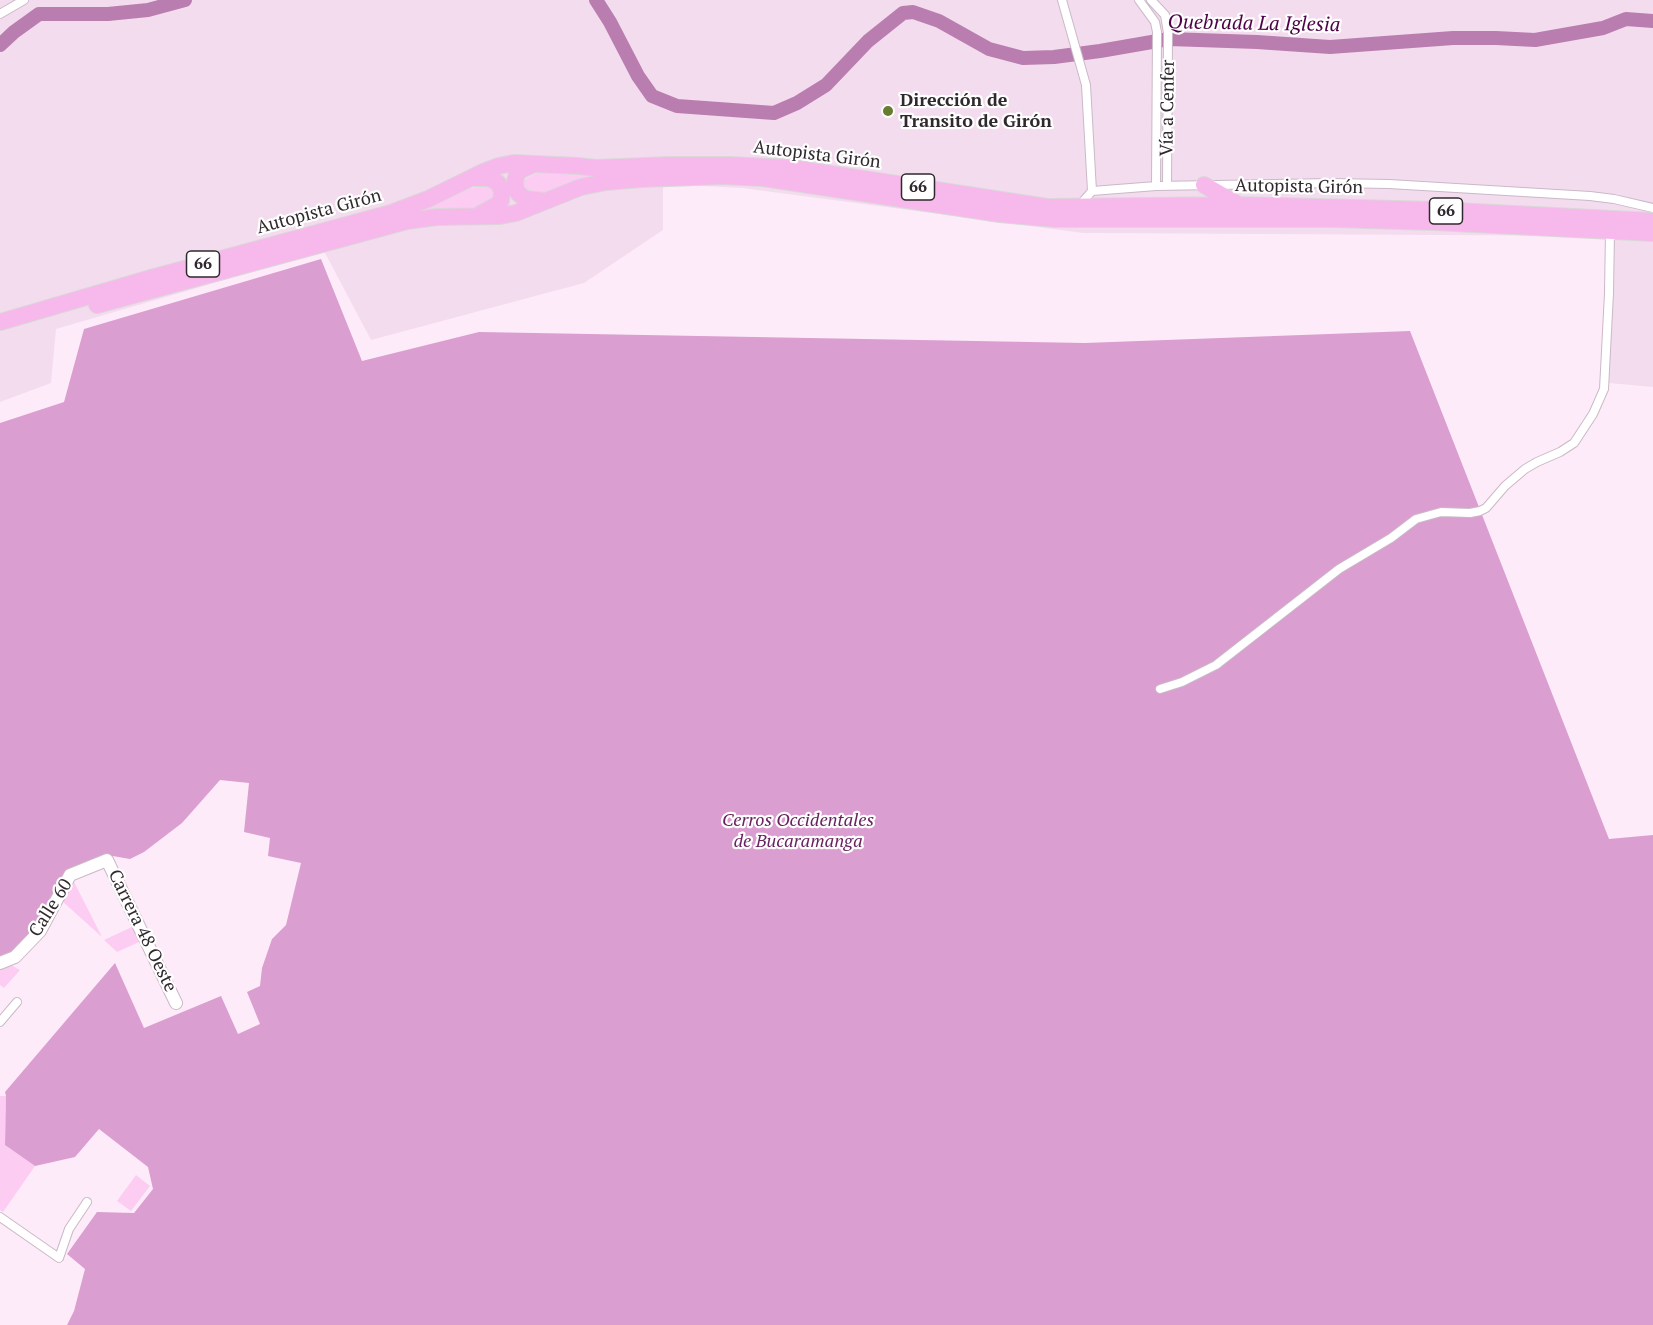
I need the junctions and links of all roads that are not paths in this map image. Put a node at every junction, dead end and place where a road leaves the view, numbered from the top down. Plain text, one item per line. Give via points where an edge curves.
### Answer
1 (24, 0) edge
2 (1062, 0) edge
3 (1139, 0) edge
4 (1151, 0) edge
5 (0, 14) edge
6 (535, 164) junction
7 (468, 178) junction
8 (1204, 185) junction
9 (1156, 186) junction
10 (1167, 186) junction
11 (1092, 190) junction
12 (546, 201) junction
13 (1240, 205) junction
14 (1078, 207) junction
15 (1653, 208) edge
16 (477, 216) junction
17 (1653, 221) edge
18 (1610, 231) junction
19 (1653, 233) edge
20 (0, 322) edge
21 (0, 332) edge
22 (1160, 689) dead end
23 (107, 860) joint
24 (0, 963) edge
25 (17, 1002) dead end
26 (176, 1003) dead end
27 (0, 1022) edge
28 (87, 1202) dead end
29 (0, 1217) edge

1 - 5 street
2 - 11 street via 1086,85
3 - 9 street, Vía a Cenfer via 1155,22 1157,32
4 - 10 street, Vía a Cenfer via 1165,15 1168,33
6 - 7 highway, Autopista Girón / 66 via 499,166
6 - 12 highway via 517,174 516,190 526,199
6 - 14 highway, Autopista Girón / 66 via 596,168 792,168 1047,207
7 - 16 highway via 488,178 498,183 502,191 497,205
7 - 20 highway, Autopista Girón / 66 via 391,213
8 - 10 street
8 - 13 highway
8 - 15 street via 1389,184 1590,196
9 - 10 street
9 - 11 street
11 - 14 street
12 - 16 highway, Autopista Girón / 66 via 516,213
12 - 18 highway, Autopista Girón / 66 via 606,182 723,176 763,178 1056,219 1335,219
13 - 14 highway, Autopista Girón / 66
13 - 17 highway, Autopista Girón / 66
16 - 21 highway, Autopista Girón / 66 via 407,221
18 - 19 highway, Autopista Girón / 66
18 - 22 street via 1604,388 1574,443 1526,469 1480,511 1441,512 1416,519 1339,569 1216,665
23 - 24 street, Calle 60 via 70,875 40,931 15,957
23 - 26 street, Carrera 48 Oeste
25 - 27 street
28 - 29 street via 69,1229 59,1258

